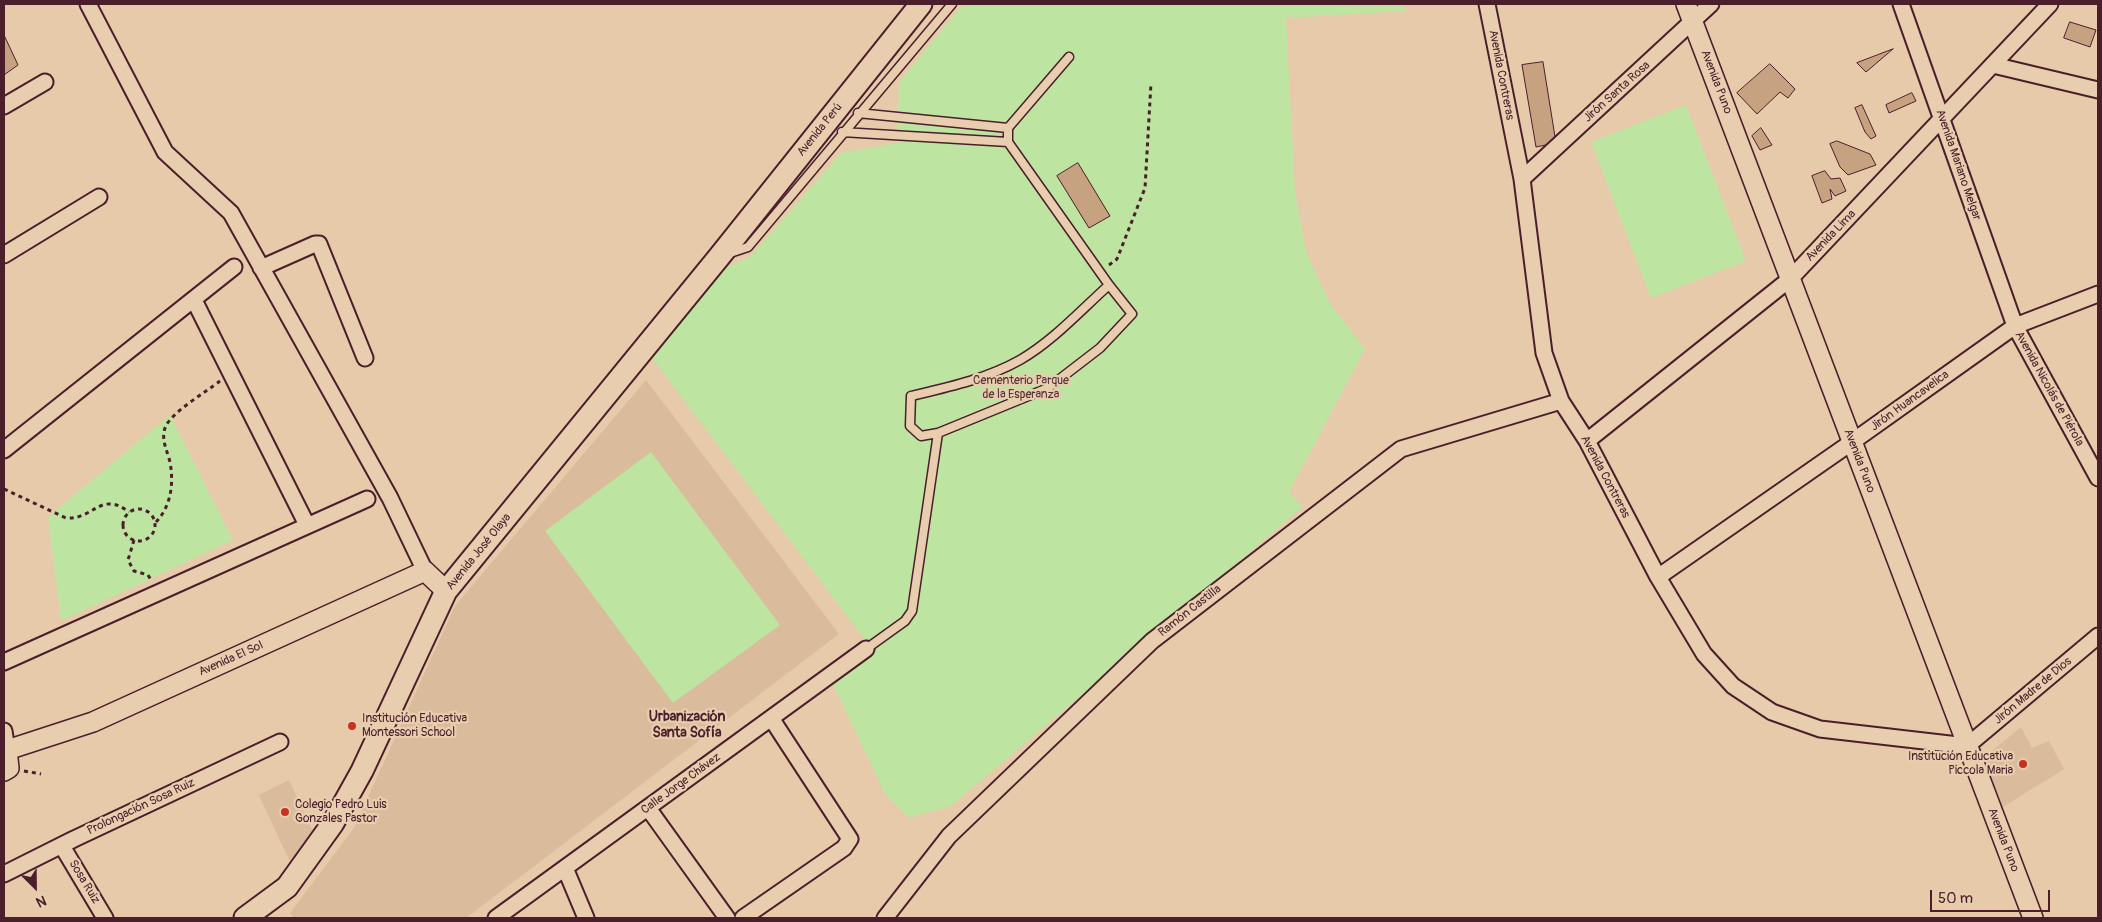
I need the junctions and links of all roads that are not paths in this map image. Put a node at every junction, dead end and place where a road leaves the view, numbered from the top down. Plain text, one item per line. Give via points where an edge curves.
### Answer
1 (88, 4) edge
2 (921, 4) edge
3 (952, 4) edge
4 (1487, 4) edge
5 (1686, 4) edge
6 (1711, 4) edge
7 (1901, 4) edge
8 (2050, 4) edge
9 (1693, 22) junction
10 (1070, 57) dead end
11 (1993, 65) junction
12 (45, 82) dead end
13 (2098, 90) edge
14 (4, 106) edge
15 (858, 113) junction
16 (1942, 120) junction
17 (1008, 128) junction
18 (842, 132) junction
19 (1008, 142) junction
20 (1522, 179) junction
21 (99, 197) dead end
22 (4, 255) edge
23 (719, 257) junction
24 (234, 267) dead end
25 (261, 268) junction
26 (1790, 279) junction
27 (1108, 285) junction
28 (194, 300) junction
29 (2095, 300) edge
30 (2015, 326) junction
31 (365, 358) dead end
32 (1562, 401) junction
33 (938, 433) junction
34 (1587, 441) junction
35 (1852, 442) junction
36 (4, 450) edge
37 (2098, 478) edge
38 (367, 499) dead end
39 (307, 525) junction
40 (426, 571) junction
41 (1658, 577) junction
42 (446, 591) junction
43 (2098, 636) edge
44 (866, 649) joint
45 (4, 662) edge
46 (771, 718) junction
47 (4, 731) edge
48 (280, 742) dead end
49 (1967, 746) junction
50 (6, 750) edge
51 (4, 771) edge
52 (648, 808) junction
53 (62, 846) junction
54 (565, 868) junction
55 (4, 874) edge
56 (105, 918) edge
57 (245, 918) edge
58 (496, 918) edge
59 (586, 918) edge
60 (727, 918) edge
61 (743, 918) edge
62 (885, 918) edge
63 (2033, 918) edge

1 - 25 street via 165,152 231,213
2 - 23 main road, Avenida Perú
3 - 15 lane
4 - 20 street, Avenida Contreras
5 - 9 street, Avenida Puno
6 - 9 street, Jirón Santa Rosa
7 - 16 street, Avenida Mariano Melgar
8 - 11 street, Avenida Lima
9 - 20 street, Jirón Santa Rosa
9 - 26 street, Avenida Puno
10 - 17 lane
11 - 13 street
11 - 16 street, Avenida Lima
12 - 14 street
15 - 17 lane
15 - 18 lane
16 - 26 street, Avenida Lima
16 - 30 street, Avenida Mariano Melgar
17 - 19 lane
18 - 19 lane
18 - 23 lane via 748,247
19 - 27 lane
20 - 32 street, Avenida Contreras via 1544,353
21 - 22 street
23 - 42 main road, Avenida José Olaya
24 - 28 street
25 - 31 street via 319,244
25 - 40 street via 390,498
26 - 34 street, Avenida Lima
26 - 35 street, Avenida Puno
27 - 33 lane via 1132,314 1100,348 1048,388
27 - 33 lane via 1021,359 980,378 911,396 910,426 922,436
28 - 36 street
28 - 39 street
29 - 30 street, Jirón Huancavelica
30 - 35 street, Jirón Huancavelica
30 - 37 street, Avenida Nicolás de Piérola
32 - 34 street, Avenida Contreras
32 - 62 street, Ramón Castilla via 1401,449 1152,641 949,836
33 - 44 lane via 912,611 905,621
34 - 41 street, Avenida Contreras
35 - 41 street, Jirón Huancavelica
35 - 49 street, Avenida Puno
38 - 39 street
39 - 45 street
40 - 42 street
40 - 50 street, Avenida El Sol via 93,722
41 - 49 street, Avenida Contreras via 1704,654 1733,686 1772,712 1820,729
42 - 57 main road, Avenida José Olaya via 362,772 333,823 287,887
43 - 49 street, Jirón Madre de Dios
44 - 46 street, Calle Jorge Chávez
46 - 52 street, Calle Jorge Chávez
46 - 61 street via 850,839 844,848
47 - 50 street
48 - 53 street, Prolongación Sosa Ruiz
49 - 63 street, Avenida Puno
50 - 51 street via 9,768
52 - 54 street, Calle Jorge Chávez
52 - 60 street
53 - 55 street, Prolongación Sosa Ruiz
53 - 56 street, Sosa Ruiz
54 - 58 street, Calle Jorge Chávez
54 - 59 street

